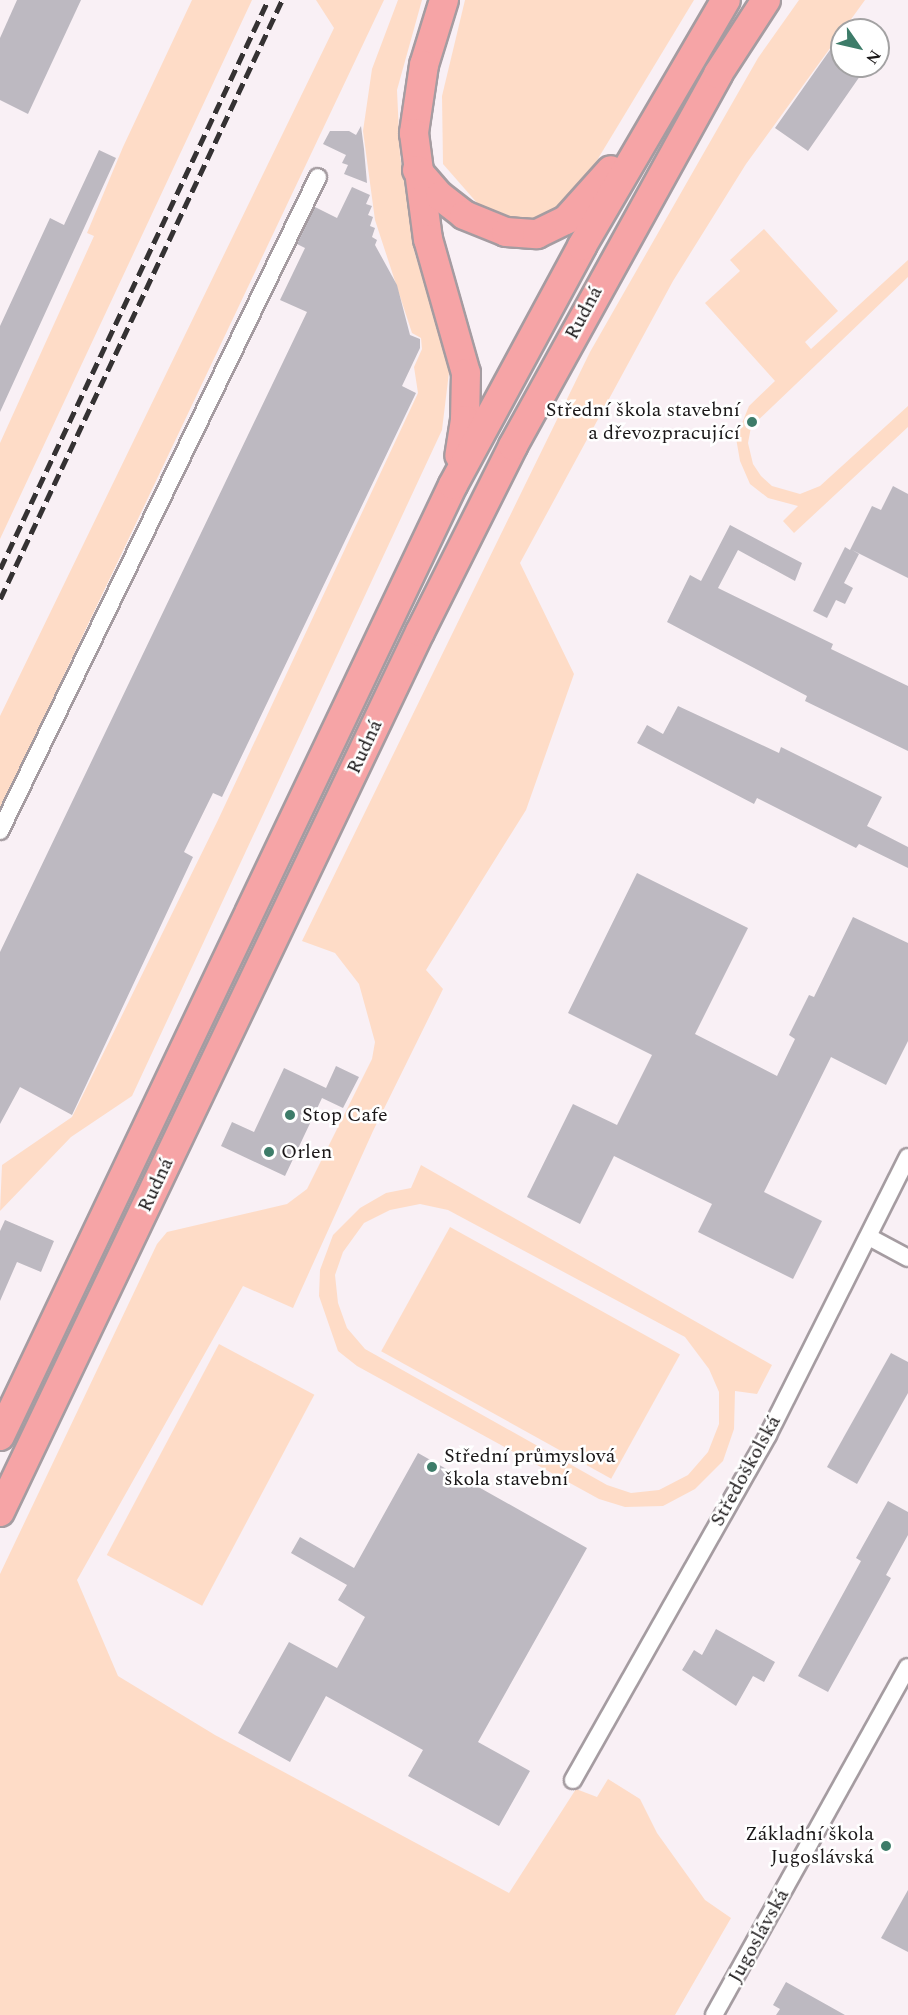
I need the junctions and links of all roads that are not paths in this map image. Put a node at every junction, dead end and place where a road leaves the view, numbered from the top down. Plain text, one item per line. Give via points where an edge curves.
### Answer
1 (444, 0) edge
2 (726, 0) edge
3 (766, 0) edge
4 (650, 126) junction
5 (417, 170) junction
6 (318, 177) dead end
7 (453, 484) junction
8 (0, 831) edge
9 (908, 1157) edge
10 (869, 1237) junction
11 (908, 1258) edge
12 (0, 1436) edge
13 (0, 1512) edge
14 (908, 1667) edge
15 (573, 1780) dead end
16 (714, 2015) edge

1 - 5 highway via 415,112
2 - 4 highway, Rudná
3 - 13 highway, Rudná via 717,74 513,446 420,632
4 - 5 highway via 575,211 554,228 537,234 506,232 464,214 440,196
4 - 7 highway, Rudná
5 - 7 highway via 428,239 466,373 465,420
6 - 8 street
7 - 12 highway, Rudná
9 - 10 street, Středoškolská
10 - 11 street
10 - 15 street, Středoškolská via 768,1435
14 - 16 street, Jugoslávská

